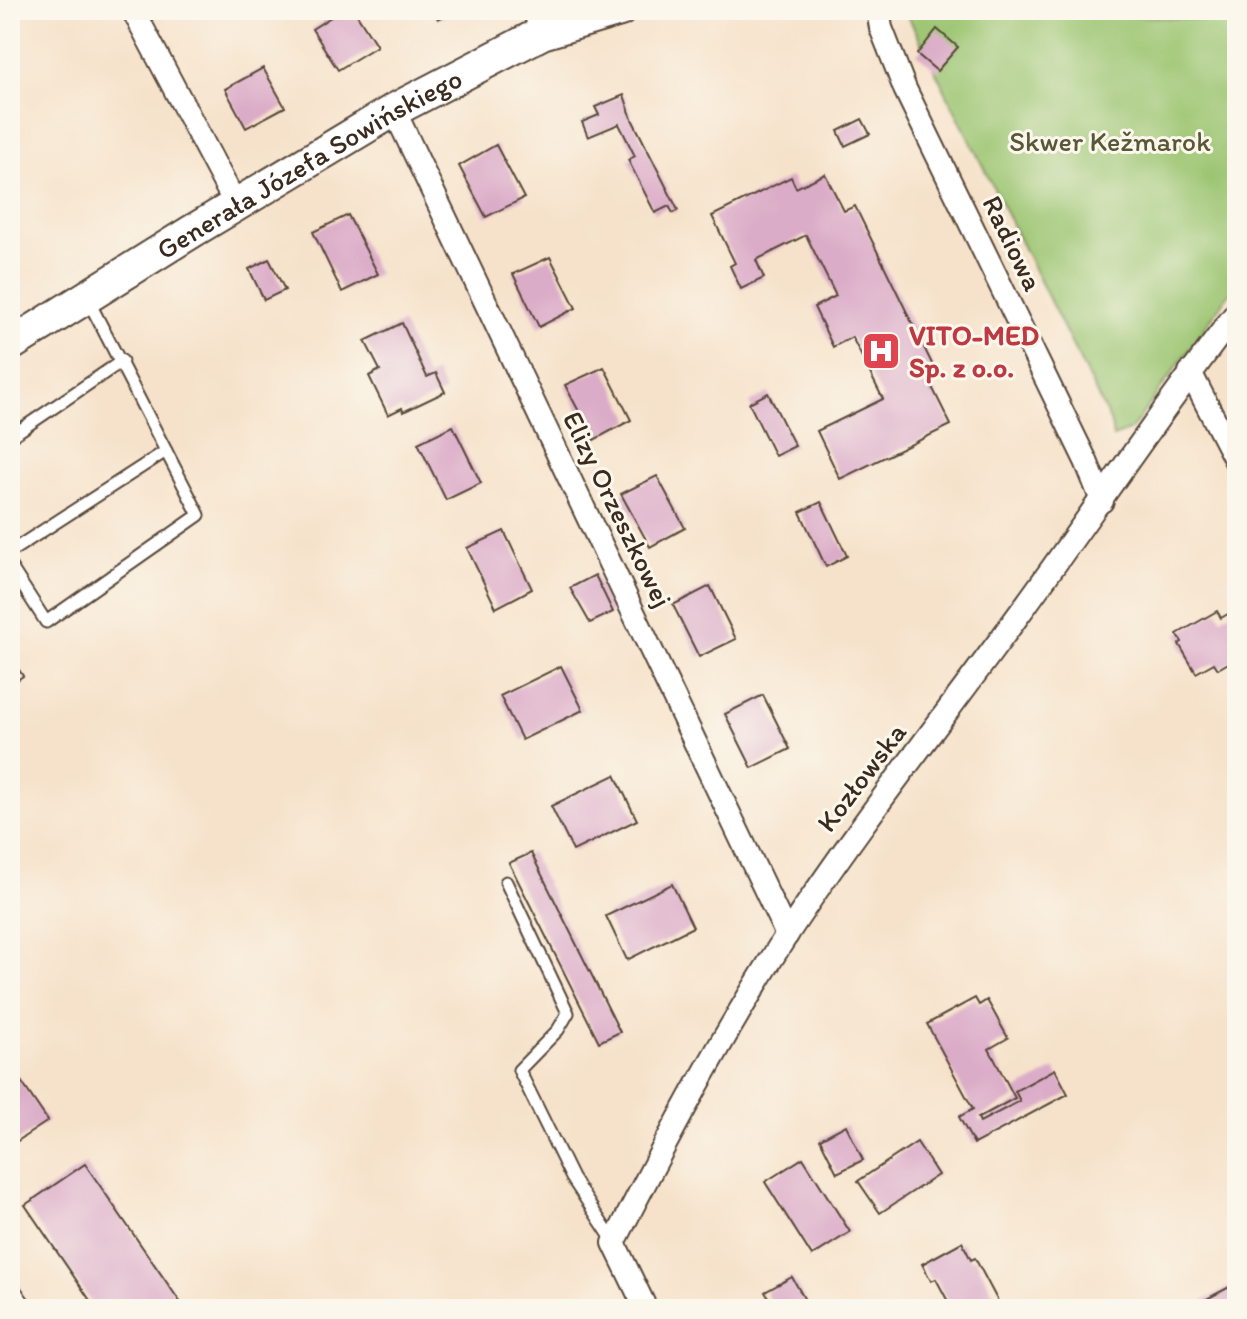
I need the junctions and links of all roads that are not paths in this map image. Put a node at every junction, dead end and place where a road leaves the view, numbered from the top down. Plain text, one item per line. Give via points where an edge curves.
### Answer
1 (133, 10) edge
2 (620, 10) edge
3 (878, 10) edge
4 (538, 21) edge
5 (394, 110) junction
6 (236, 205) junction
7 (87, 298) junction
8 (1237, 312) edge
9 (10, 345) edge
10 (122, 361) junction
11 (1190, 372) junction
12 (10, 437) edge
13 (166, 451) junction
14 (1237, 463) edge
15 (1102, 501) junction
16 (10, 552) edge
17 (10, 566) edge
18 (506, 882) dead end
19 (787, 935) junction
20 (614, 1243) junction
21 (10, 1283) edge
22 (28, 1309) edge
23 (646, 1309) edge

1 - 6 street
2 - 4 street, Generała Józefa Sowińskiego
3 - 15 street, Radiowa via 905,89
4 - 5 street, Generała Józefa Sowińskiego
5 - 6 street, Generała Józefa Sowińskiego
5 - 19 street, Elizy Orzeszkowej
6 - 7 street, Generała Józefa Sowińskiego
7 - 9 street, Generała Józefa Sowińskiego
7 - 10 lane
8 - 11 street, Kozłowska
10 - 12 lane
10 - 13 lane
11 - 14 street
11 - 15 street, Kozłowska
13 - 16 lane
13 - 17 lane via 199,515 46,622
15 - 19 street, Kozłowska
18 - 20 lane via 568,1013 519,1070 572,1178
19 - 20 street, Kozłowska via 655,1161
20 - 23 street
21 - 22 lane

